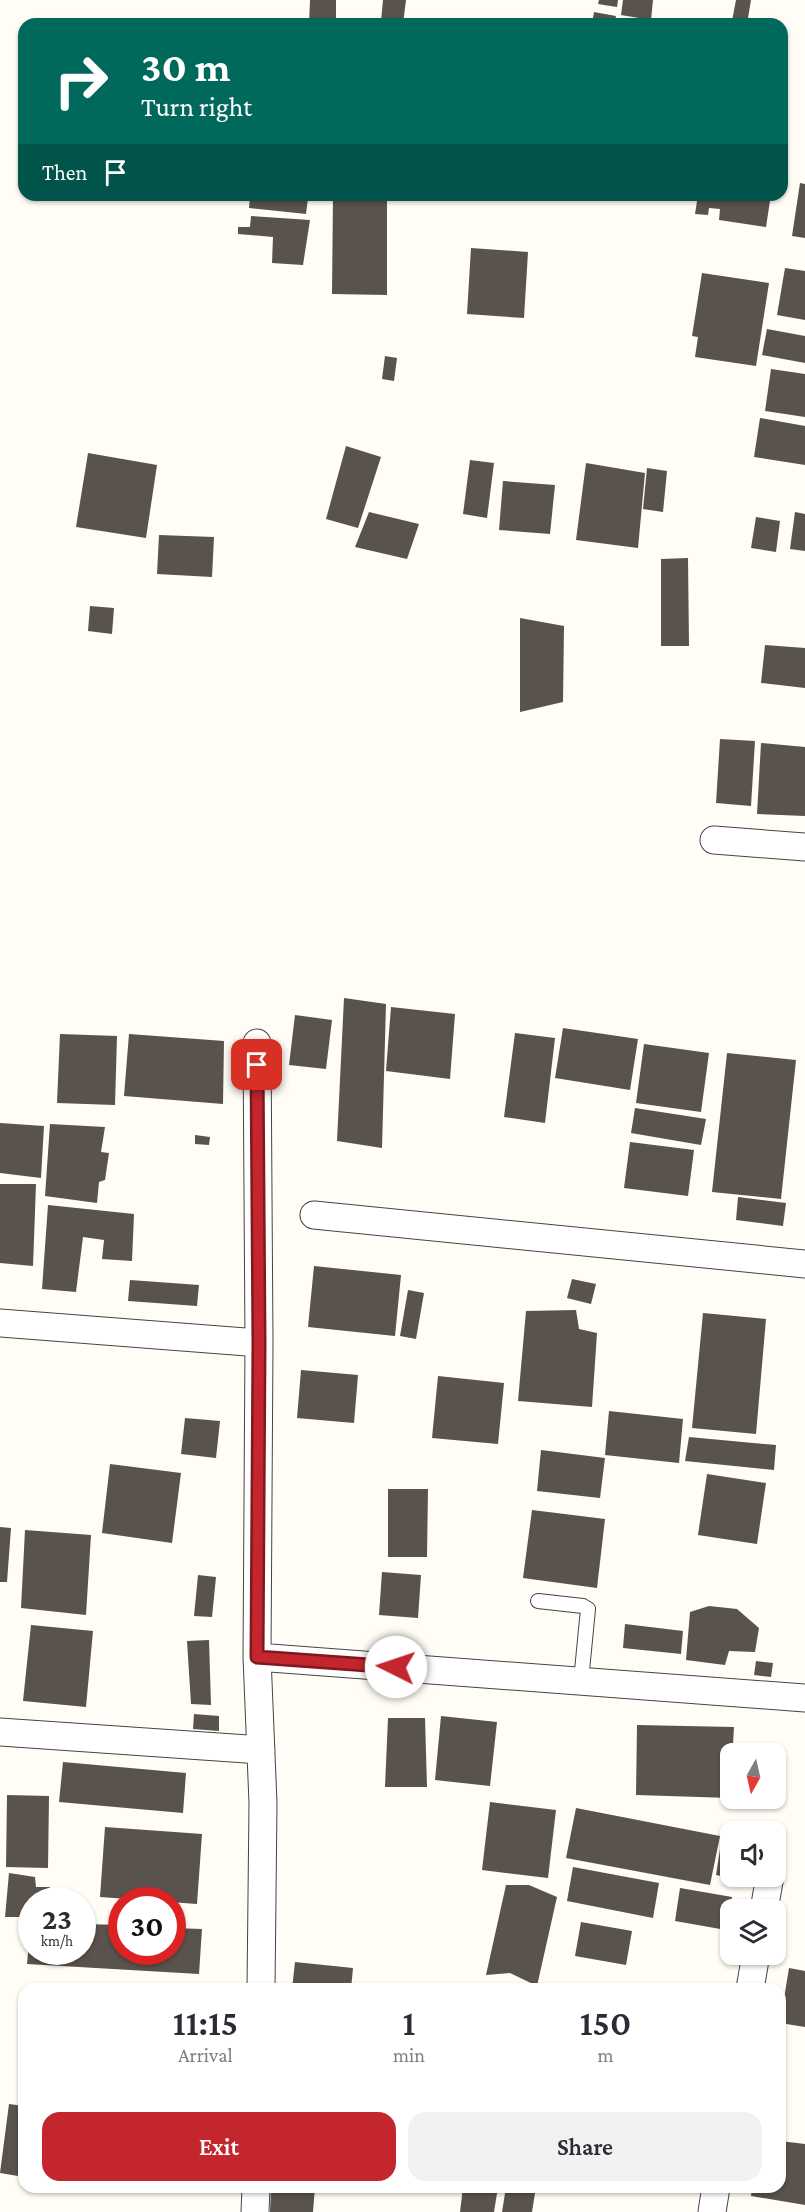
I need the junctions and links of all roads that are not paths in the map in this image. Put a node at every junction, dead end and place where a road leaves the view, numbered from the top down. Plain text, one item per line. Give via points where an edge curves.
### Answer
1 (714, 840) dead end
2 (805, 847) edge
3 (257, 1043) dead end
4 (314, 1215) dead end
5 (805, 1264) edge
6 (0, 1323) edge
7 (259, 1343) junction
8 (538, 1601) dead end
9 (257, 1657) junction
10 (581, 1681) junction
11 (804, 1693) edge
12 (0, 1732) edge
13 (261, 1750) junction
14 (754, 1965) edge
15 (261, 1983) edge
16 (751, 1983) edge
17 (256, 2193) edge
18 (715, 2193) edge
19 (255, 2212) edge
20 (712, 2212) edge

1 - 2 street
3 - 7 street
4 - 5 street
6 - 7 street
7 - 9 street
8 - 10 lane via 588,1609
9 - 10 street
9 - 13 street
10 - 11 street
12 - 13 street
13 - 15 street
14 - 16 street
17 - 19 street
18 - 20 street

